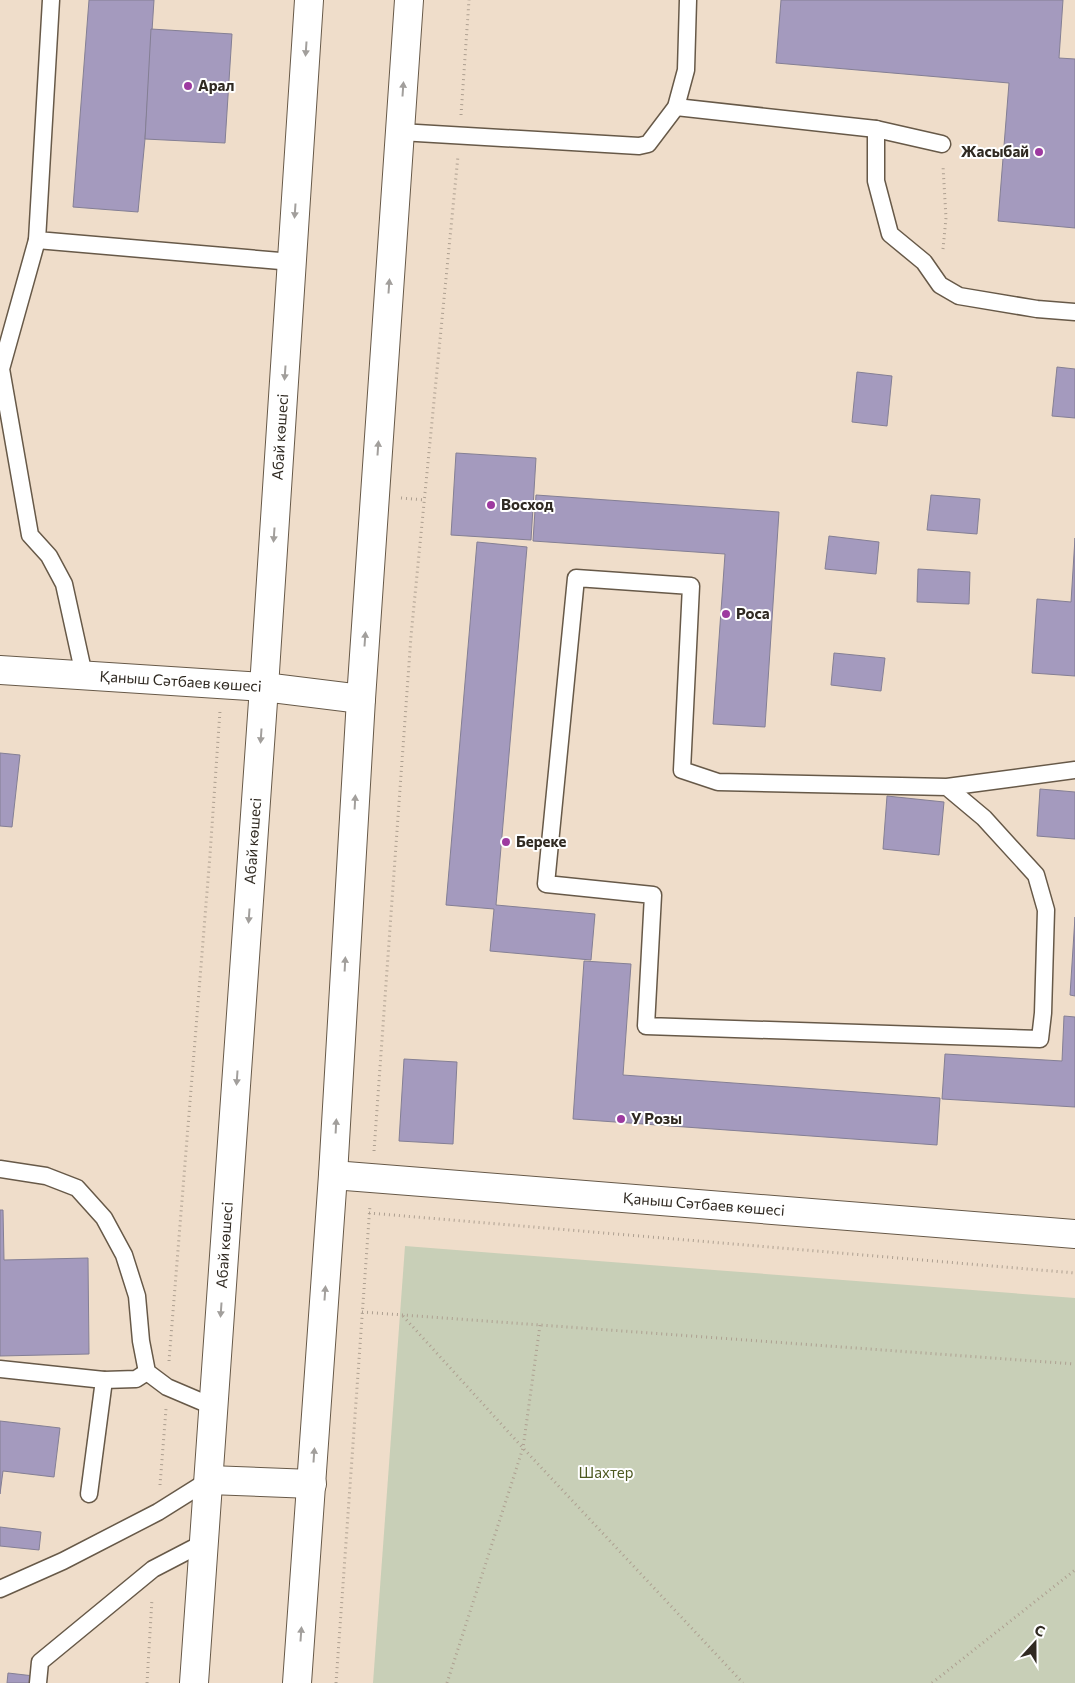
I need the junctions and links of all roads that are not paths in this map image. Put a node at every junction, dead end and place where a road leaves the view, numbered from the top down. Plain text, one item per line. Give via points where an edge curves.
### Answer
1 (51, 0) edge
2 (309, 0) edge
3 (409, 0) edge
4 (688, 0) edge
5 (676, 107) junction
6 (876, 129) junction
7 (400, 132) junction
8 (942, 144) road end
9 (36, 240) junction
10 (292, 262) junction
11 (1075, 312) edge
12 (1, 369) edge
13 (0, 670) edge
14 (84, 675) junction
15 (264, 688) junction
16 (361, 699) junction
17 (1075, 770) edge
18 (947, 787) junction
19 (0, 1169) edge
20 (333, 1175) junction
21 (1075, 1234) edge
22 (0, 1369) edge
23 (147, 1372) junction
24 (104, 1380) junction
25 (214, 1407) junction
26 (209, 1480) junction
27 (312, 1484) junction
28 (89, 1494) dead end
29 (204, 1542) junction
30 (0, 1589) edge
31 (38, 1683) edge
32 (194, 1683) edge
33 (298, 1683) edge

1 - 9 lane
2 -> 10 main road, Абай көшесі
7 -> 3 main road
4 - 5 lane via 686,70
5 - 6 lane
5 - 7 lane via 648,144 639,146
6 - 8 lane
6 - 11 lane via 876,181 890,234 924,262 940,285 959,296
16 -> 7 main road
9 - 10 lane
9 - 12 lane
10 -> 15 main road, Абай көшесі
12 - 14 lane via 30,535 49,556 64,584
13 - 14 main road, Қаныш Сәтбаев көшесі
14 - 15 main road, Қаныш Сәтбаев көшесі
15 - 16 main road, Қаныш Сәтбаев көшесі
15 -> 25 main road, Абай көшесі
20 -> 16 main road
17 - 18 lane
18 - 18 lane via 984,818 1036,875 1046,910 1040,1039 646,1026 653,896 546,884 576,578 691,586 682,770 718,782
19 - 23 lane via 46,1176 77,1188 104,1218 124,1255 137,1296
20 - 21 main road, Қаныш Сәтбаев көшесі
27 -> 20 main road
22 - 24 lane
23 - 24 lane via 136,1379
23 - 25 lane via 167,1387
24 - 28 lane
25 - 26 main road, Абай көшесі
26 - 27 main road
26 - 29 main road, Абай көшесі
26 - 30 lane via 158,1512
33 -> 27 main road
29 - 31 lane via 154,1569 40,1662
29 - 32 main road, Абай көшесі

